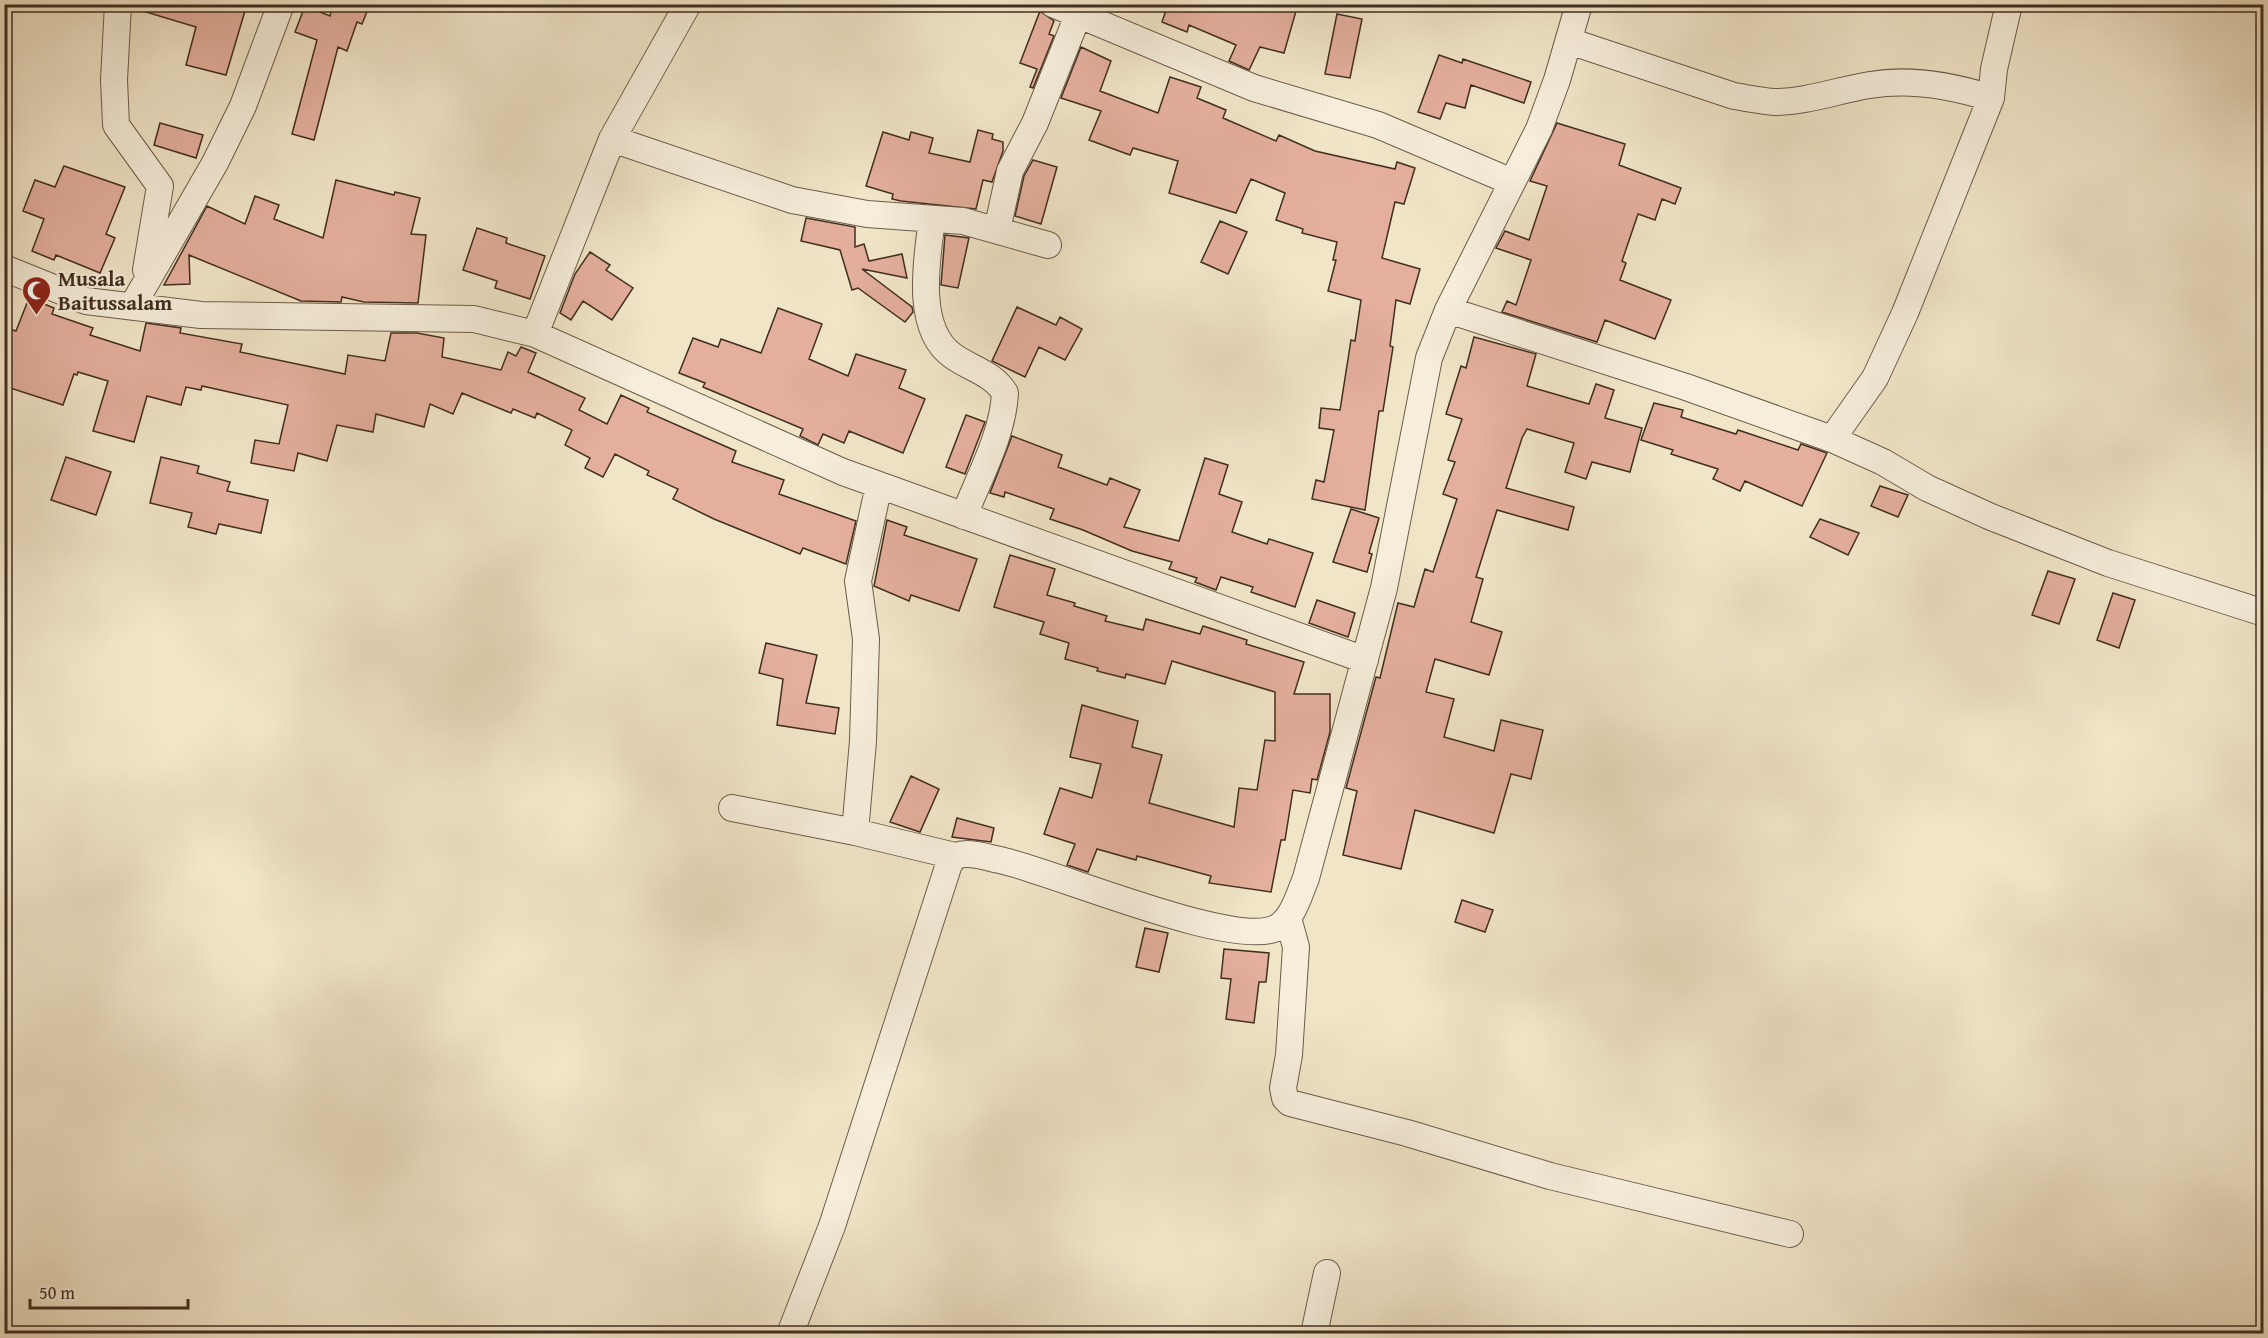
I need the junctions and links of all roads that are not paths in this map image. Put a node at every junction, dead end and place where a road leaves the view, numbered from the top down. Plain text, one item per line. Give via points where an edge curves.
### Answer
1 (118, 4) edge
2 (281, 4) edge
3 (688, 4) edge
4 (1053, 4) edge
5 (1579, 4) edge
6 (2009, 4) edge
7 (1078, 15) junction
8 (1569, 41) junction
9 (1991, 98) junction
10 (612, 139) junction
11 (1512, 182) junction
12 (932, 219) junction
13 (997, 230) junction
14 (1048, 245) dead end
15 (4, 268) edge
16 (137, 296) junction
17 (1448, 310) junction
18 (535, 334) junction
19 (1832, 439) junction
20 (879, 485) junction
21 (964, 516) junction
22 (2264, 613) edge
23 (1365, 660) junction
24 (732, 808) dead end
25 (855, 832) junction
26 (955, 856) junction
27 (1288, 918) junction
28 (1790, 1234) dead end
29 (1327, 1273) dead end
30 (790, 1334) edge
31 (1314, 1334) edge

1 - 16 street via 116,125 160,186 157,216
2 - 16 street via 229,135
3 - 10 street
4 - 7 street
5 - 8 street
6 - 9 street
7 - 11 street via 1254,88 1378,125
7 - 13 street via 1035,123 1010,171
8 - 9 street via 1755,100 1776,102 1871,84 1916,83 1958,87
8 - 11 street via 1539,129
9 - 19 street via 1875,378
10 - 12 street via 792,200 867,214
10 - 18 street
11 - 17 street
12 - 13 street via 963,221
12 - 21 street via 925,276 929,316 938,339 951,355 991,376 1005,393 998,428
13 - 14 street
15 - 16 street via 86,301
16 - 18 street via 201,315 474,319
17 - 19 street
17 - 23 street via 1421,389 1384,588
18 - 20 street
19 - 22 street via 1991,517 2108,563
20 - 21 street
20 - 25 street via 858,581 866,639
21 - 23 street
23 - 27 street via 1306,878
24 - 25 street
25 - 26 street
26 - 27 street via 970,854 1018,864 1233,931 1264,932
26 - 30 street via 949,864 832,1226
27 - 28 street via 1296,947 1283,1088 1290,1103 1550,1176
29 - 31 street

